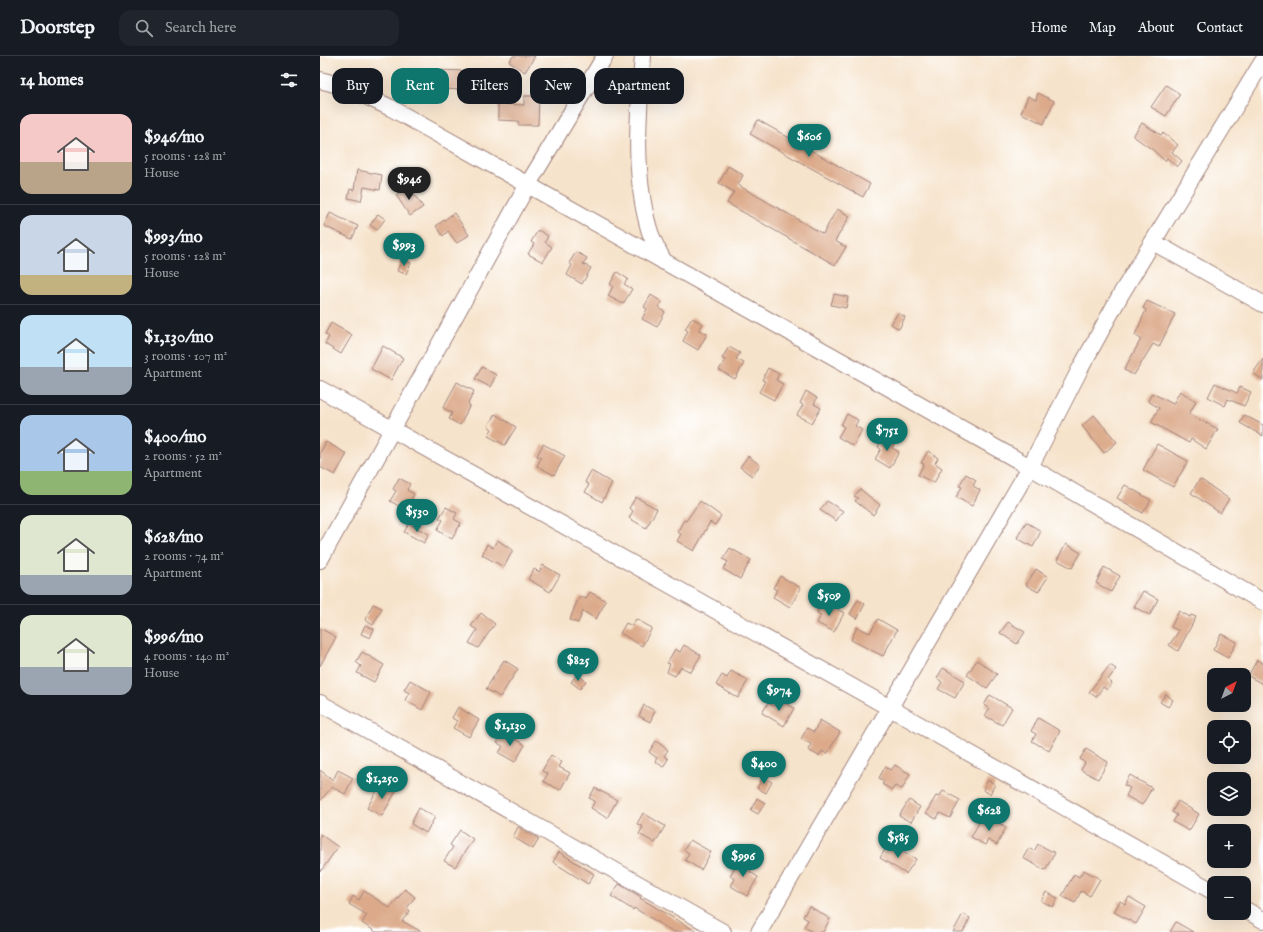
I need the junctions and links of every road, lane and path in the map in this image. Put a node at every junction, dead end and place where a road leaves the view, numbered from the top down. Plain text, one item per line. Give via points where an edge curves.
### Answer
1 (604, 56) edge
2 (643, 56) edge
3 (1263, 61) edge
4 (320, 80) edge
5 (527, 186) junction
6 (1153, 242) junction
7 (664, 262) junction
8 (1263, 304) edge
9 (320, 389) edge
10 (392, 429) junction
11 (1030, 467) junction
12 (320, 560) edge
13 (1263, 602) edge
14 (320, 702) edge
15 (890, 708) junction
16 (1207, 888) edge
17 (1251, 913) edge
18 (1263, 920) edge
19 (723, 932) edge
20 (759, 932) edge

1 - 5 street
2 - 7 street via 639,96 639,178 649,230
3 - 6 street
4 - 5 street via 349,88 391,108
5 - 7 street
5 - 10 street
6 - 8 street
6 - 11 street via 1097,337
7 - 11 street
9 - 10 street
10 - 12 street
10 - 15 street
11 - 13 street
11 - 15 street
14 - 19 street
15 - 16 street
15 - 20 street
17 - 18 street

